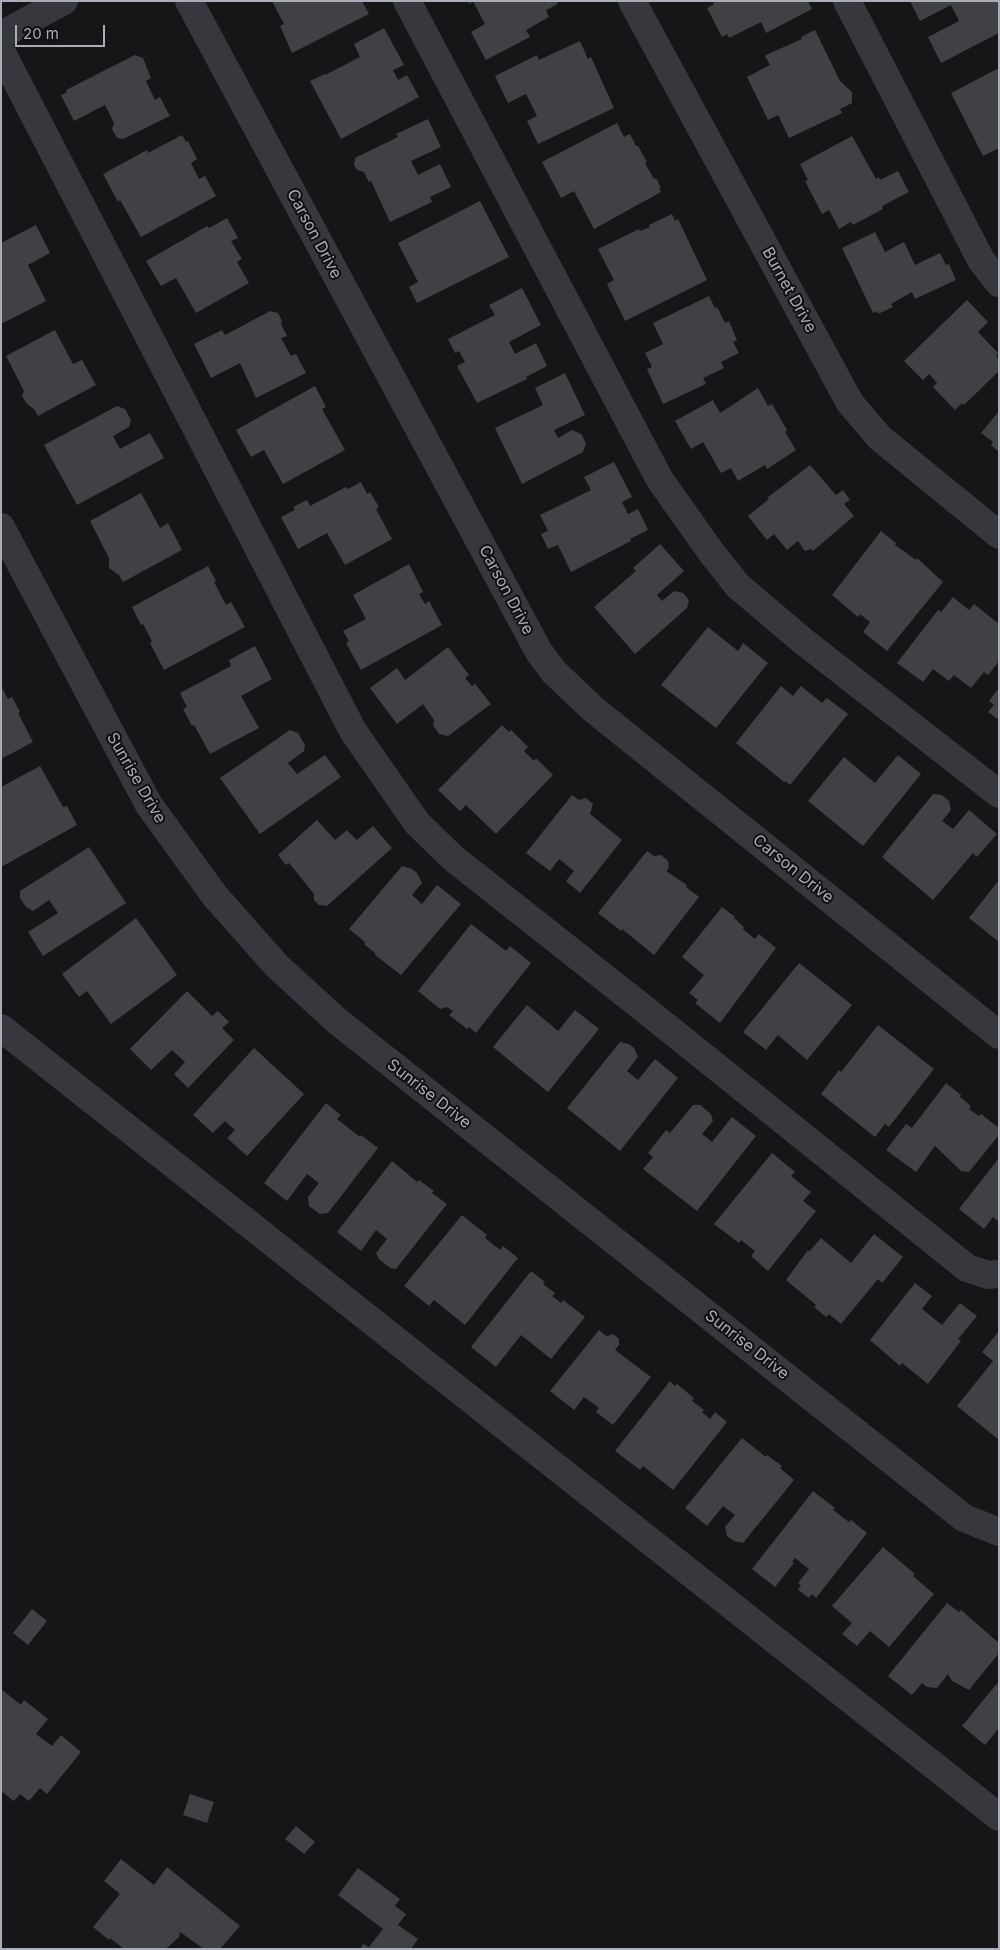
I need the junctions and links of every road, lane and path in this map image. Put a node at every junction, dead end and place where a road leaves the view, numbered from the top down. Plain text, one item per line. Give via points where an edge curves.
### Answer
1 (64, 1) edge
2 (189, 1) edge
3 (407, 1) edge
4 (632, 1) edge
5 (847, 1) edge
6 (1, 35) edge
7 (1, 51) edge
8 (999, 283) edge
9 (1, 527) edge
10 (999, 535) edge
11 (999, 794) edge
12 (1, 1028) edge
13 (999, 1035) edge
14 (999, 1274) edge
15 (999, 1532) edge
16 (999, 1817) edge

1 - 6 street
2 - 13 street, Carson Drive via 539,652 554,672 593,709
3 - 11 street via 660,480 711,552 738,586 803,641
4 - 10 street, Burnet Drive via 850,403 880,438
5 - 8 street via 981,260
7 - 14 street via 353,731 417,823 453,858 967,1268 988,1276
9 - 15 street, Sunrise Drive via 148,805 215,896 277,966 336,1020 964,1518
12 - 16 street

